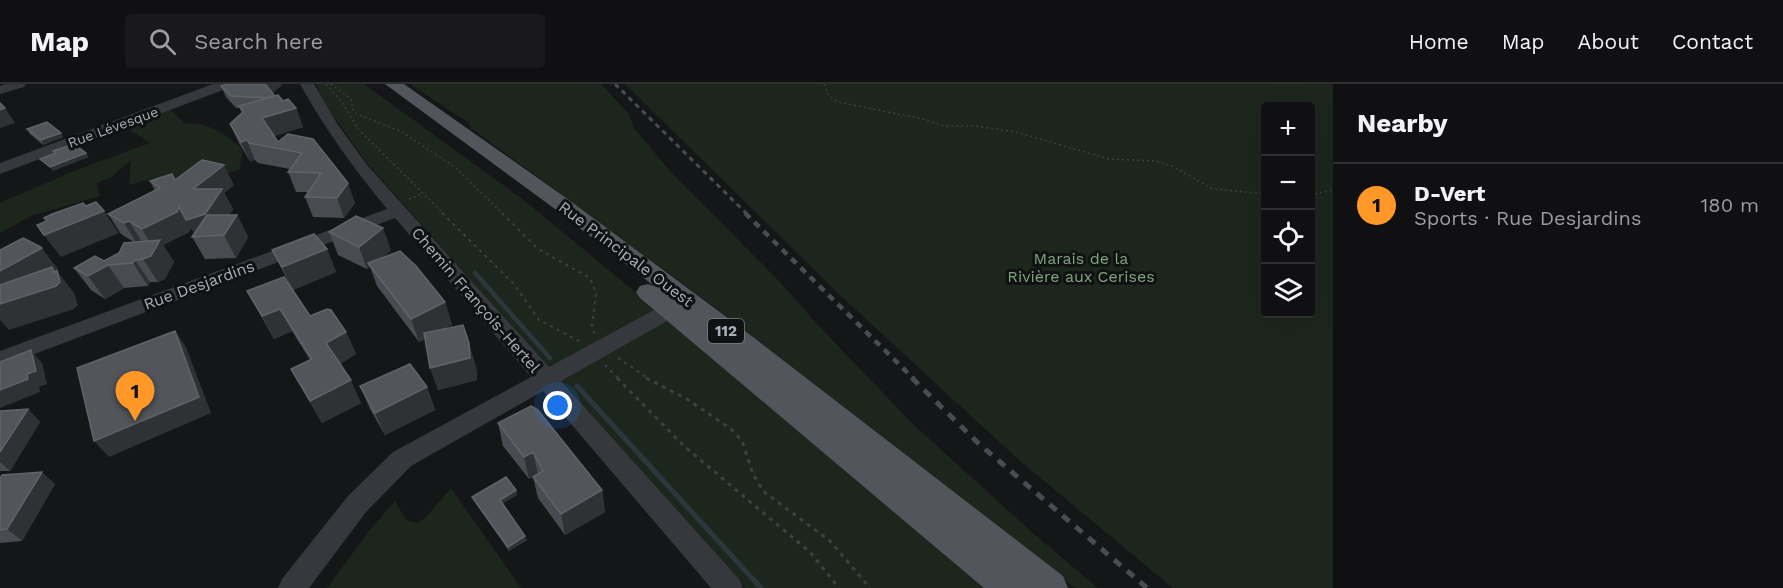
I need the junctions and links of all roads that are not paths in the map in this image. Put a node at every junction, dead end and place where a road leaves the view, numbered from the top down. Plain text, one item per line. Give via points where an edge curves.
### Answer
1 (19, 84) edge
2 (226, 84) edge
3 (307, 84) edge
4 (372, 84) edge
5 (393, 84) edge
6 (0, 90) edge
7 (0, 169) edge
8 (398, 211) junction
9 (680, 305) junction
10 (0, 358) edge
11 (547, 381) junction
12 (292, 588) edge
13 (729, 588) edge
14 (1010, 588) edge
15 (1052, 588) edge

1 - 6 street
2 - 7 street, Rue Lévesque
3 - 8 street, Chemin François-Hertel via 343,144
4 - 9 main road, Rue Principale Ouest / 112
5 - 9 main road, Rue Principale Ouest / 112 via 489,149
8 - 10 street, Rue Desjardins
8 - 11 street, Chemin François-Hertel
9 - 11 street
9 - 14 main road, Rue Principale Ouest / 112
9 - 15 main road, Rue Principale Ouest / 112
11 - 12 street via 402,459 358,502
11 - 13 street, Chemin François-Hertel

